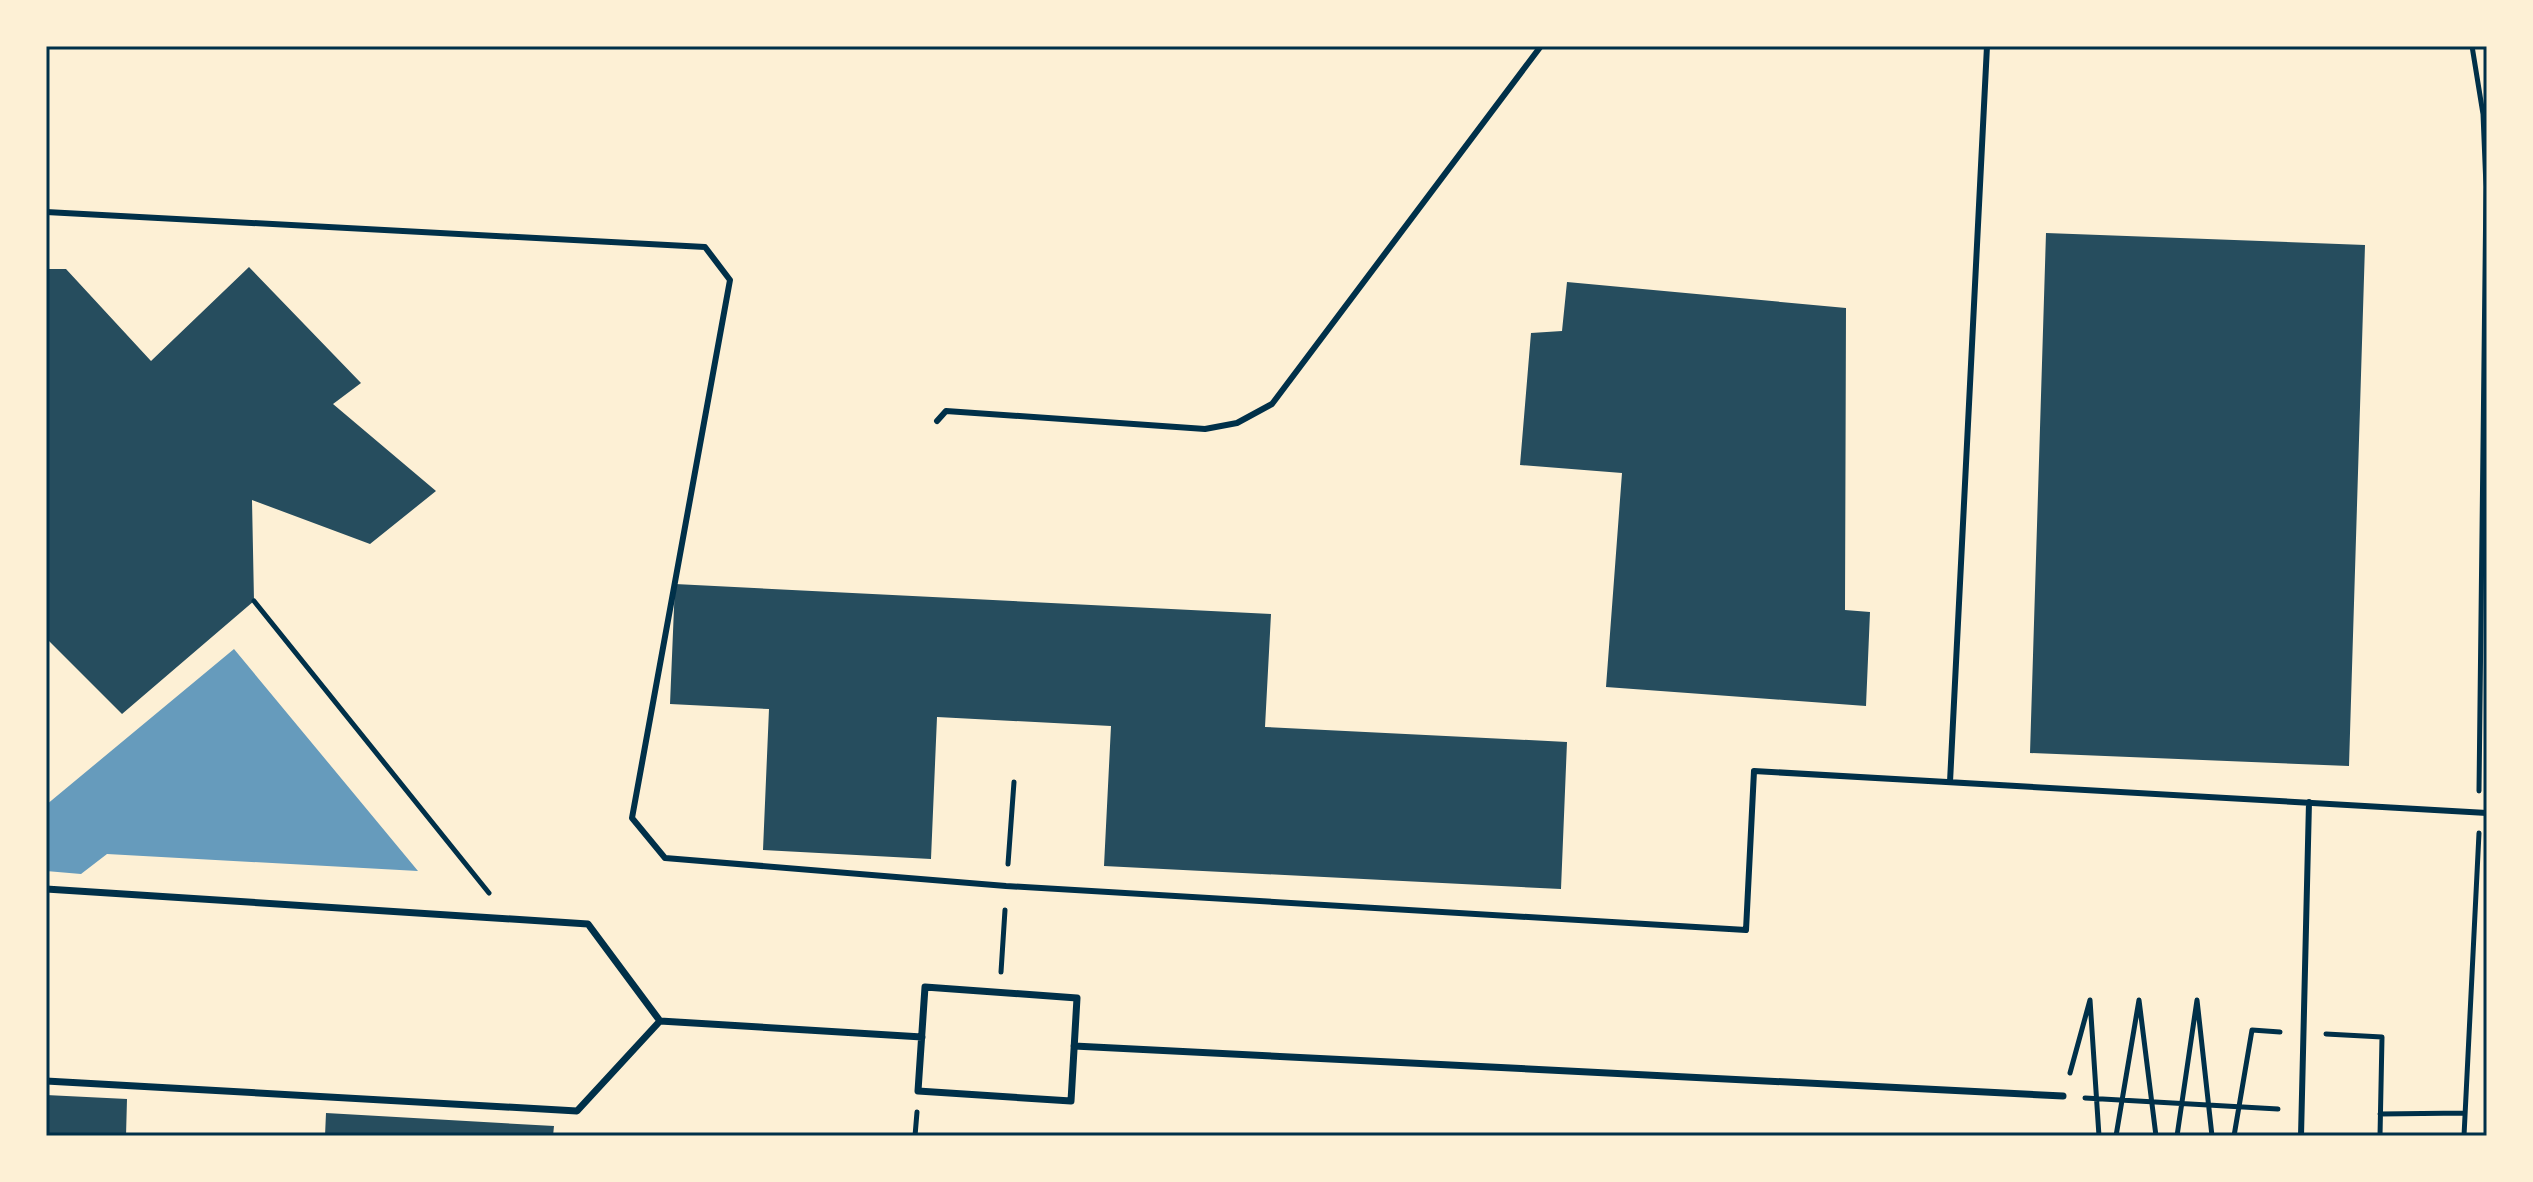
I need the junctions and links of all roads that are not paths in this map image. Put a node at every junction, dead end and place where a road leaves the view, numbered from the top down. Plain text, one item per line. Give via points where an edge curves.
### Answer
1 (1541, 46) edge
2 (1987, 46) edge
3 (46, 212) edge
4 (937, 421) dead end
5 (1950, 782) junction
6 (2309, 802) junction
7 (2487, 813) edge
8 (46, 889) edge
9 (660, 1021) junction
10 (922, 1037) junction
11 (1074, 1046) junction
12 (46, 1081) edge
13 (2063, 1096) road end
14 (2301, 1136) edge

1 - 4 lane via 1272,404 1237,423 1205,429 946,411
2 - 5 lane
3 - 5 lane via 705,247 730,280 632,818 665,858 1006,886 1746,930 1754,771
5 - 6 lane
6 - 7 lane
6 - 14 lane
8 - 9 street via 588,924
9 - 10 street
9 - 12 street via 577,1111
10 - 11 street via 925,987 1077,998
10 - 11 street via 918,1091 1071,1101
11 - 13 street

